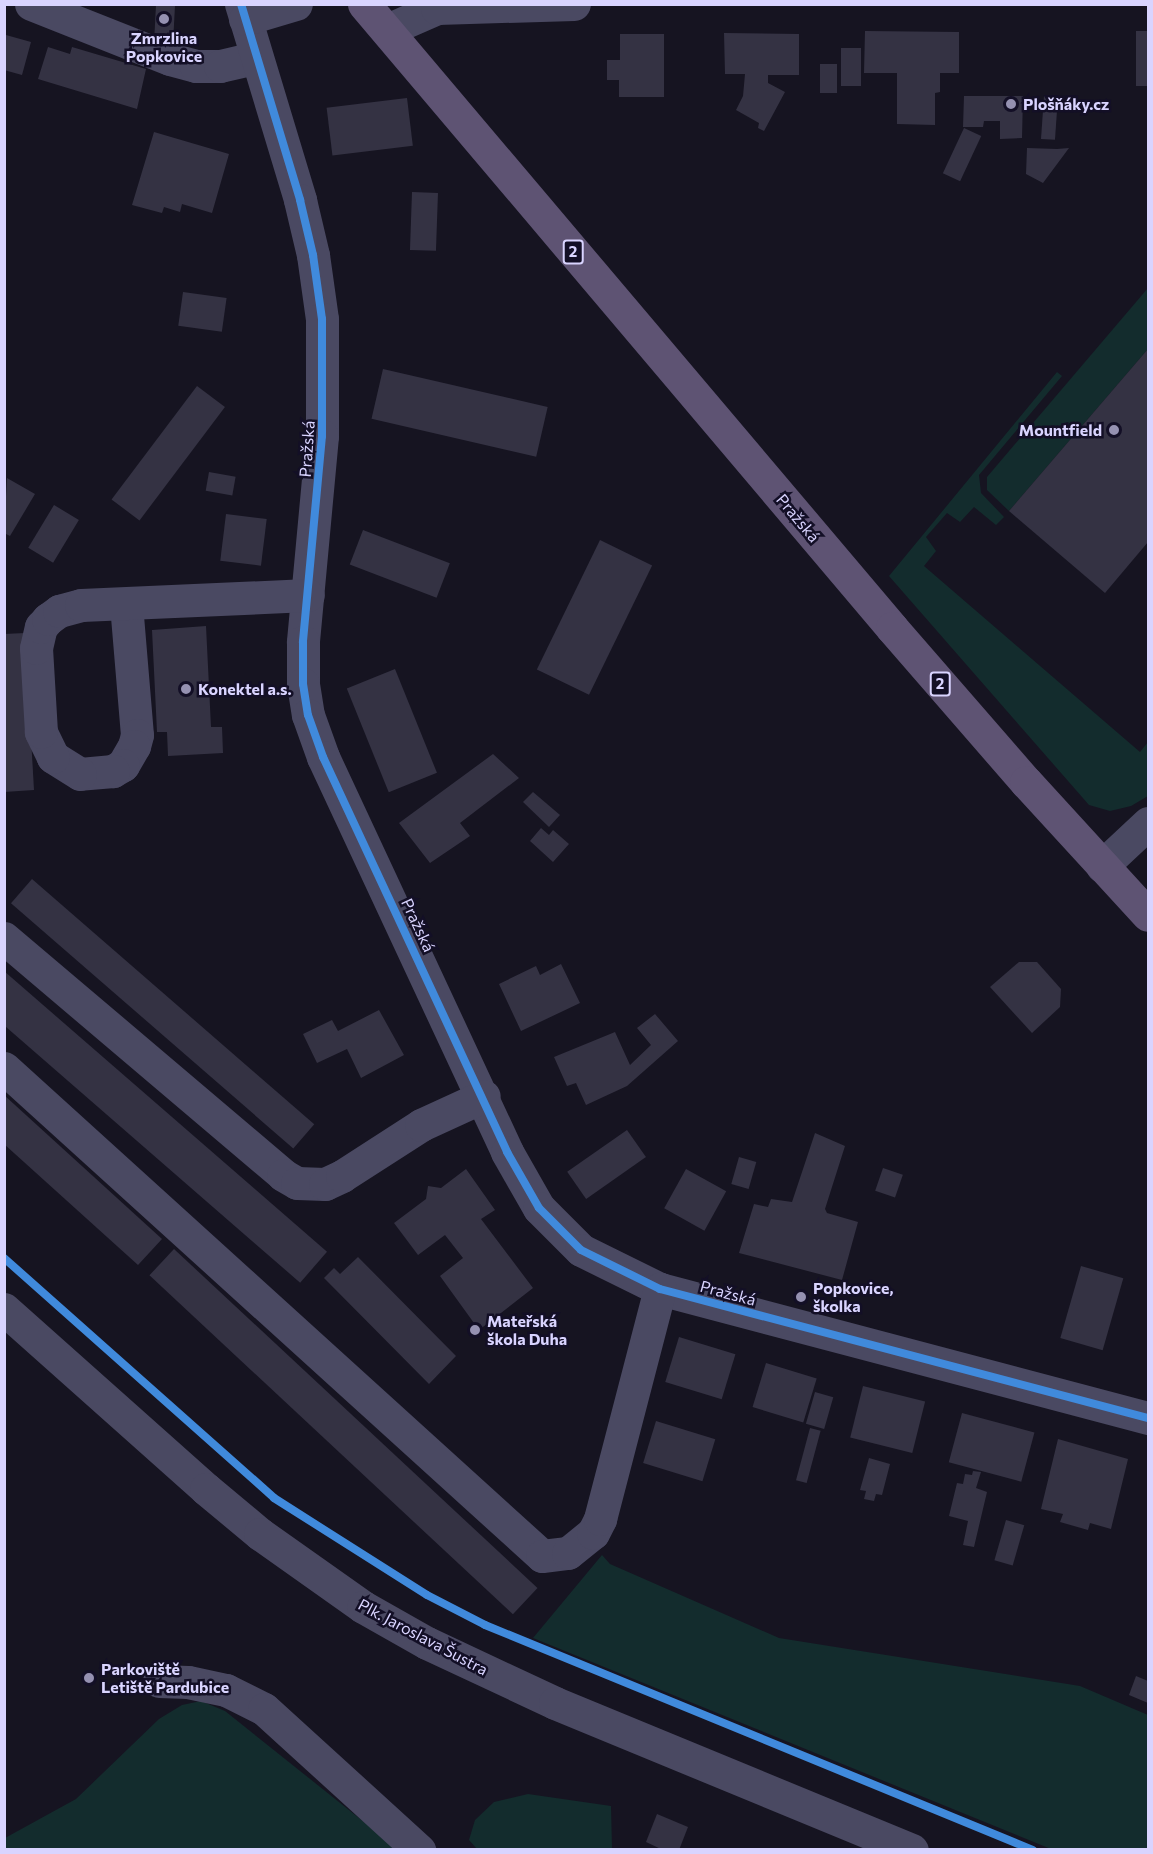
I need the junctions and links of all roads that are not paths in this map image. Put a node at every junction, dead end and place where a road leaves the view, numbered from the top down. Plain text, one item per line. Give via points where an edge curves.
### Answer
1 (31, 4) edge
2 (296, 4) edge
3 (364, 4) edge
4 (574, 4) edge
5 (243, 12) edge
6 (387, 30) junction
7 (255, 58) junction
8 (308, 595) junction
9 (126, 604) junction
10 (1149, 823) edge
11 (1102, 866) junction
12 (1149, 915) edge
13 (4, 938) edge
14 (4, 1068) edge
15 (484, 1096) junction
16 (660, 1289) junction
17 (4, 1309) edge
18 (1149, 1418) edge
19 (159, 1681) dead end
20 (419, 1850) edge
21 (912, 1850) edge

1 - 7 street via 170,60 220,66
2 - 5 street, Pražská
3 - 6 main road, Pražská / 2
4 - 6 street via 436,8
5 - 7 street, Pražská
6 - 11 main road, Pražská / 2 via 884,620
7 - 8 street, Pražská via 300,200 322,319 322,436
8 - 9 street
8 - 15 street, Pražská via 303,684 323,757
9 - 9 street via 69,608 48,620 38,635 41,732 53,757 80,774 113,771 123,765 137,735
10 - 11 street
11 - 12 main road, Pražská / 2
13 - 15 street via 297,1183 325,1184 421,1125
14 - 16 street via 543,1556 568,1553 592,1533 600,1519
15 - 16 street, Pražská via 524,1183 558,1230 605,1264
16 - 18 street, Pražská
17 - 21 street, Plk. Jaroslava Šustra via 250,1527 363,1607 427,1643 546,1699
19 - 20 street via 226,1690 264,1708

